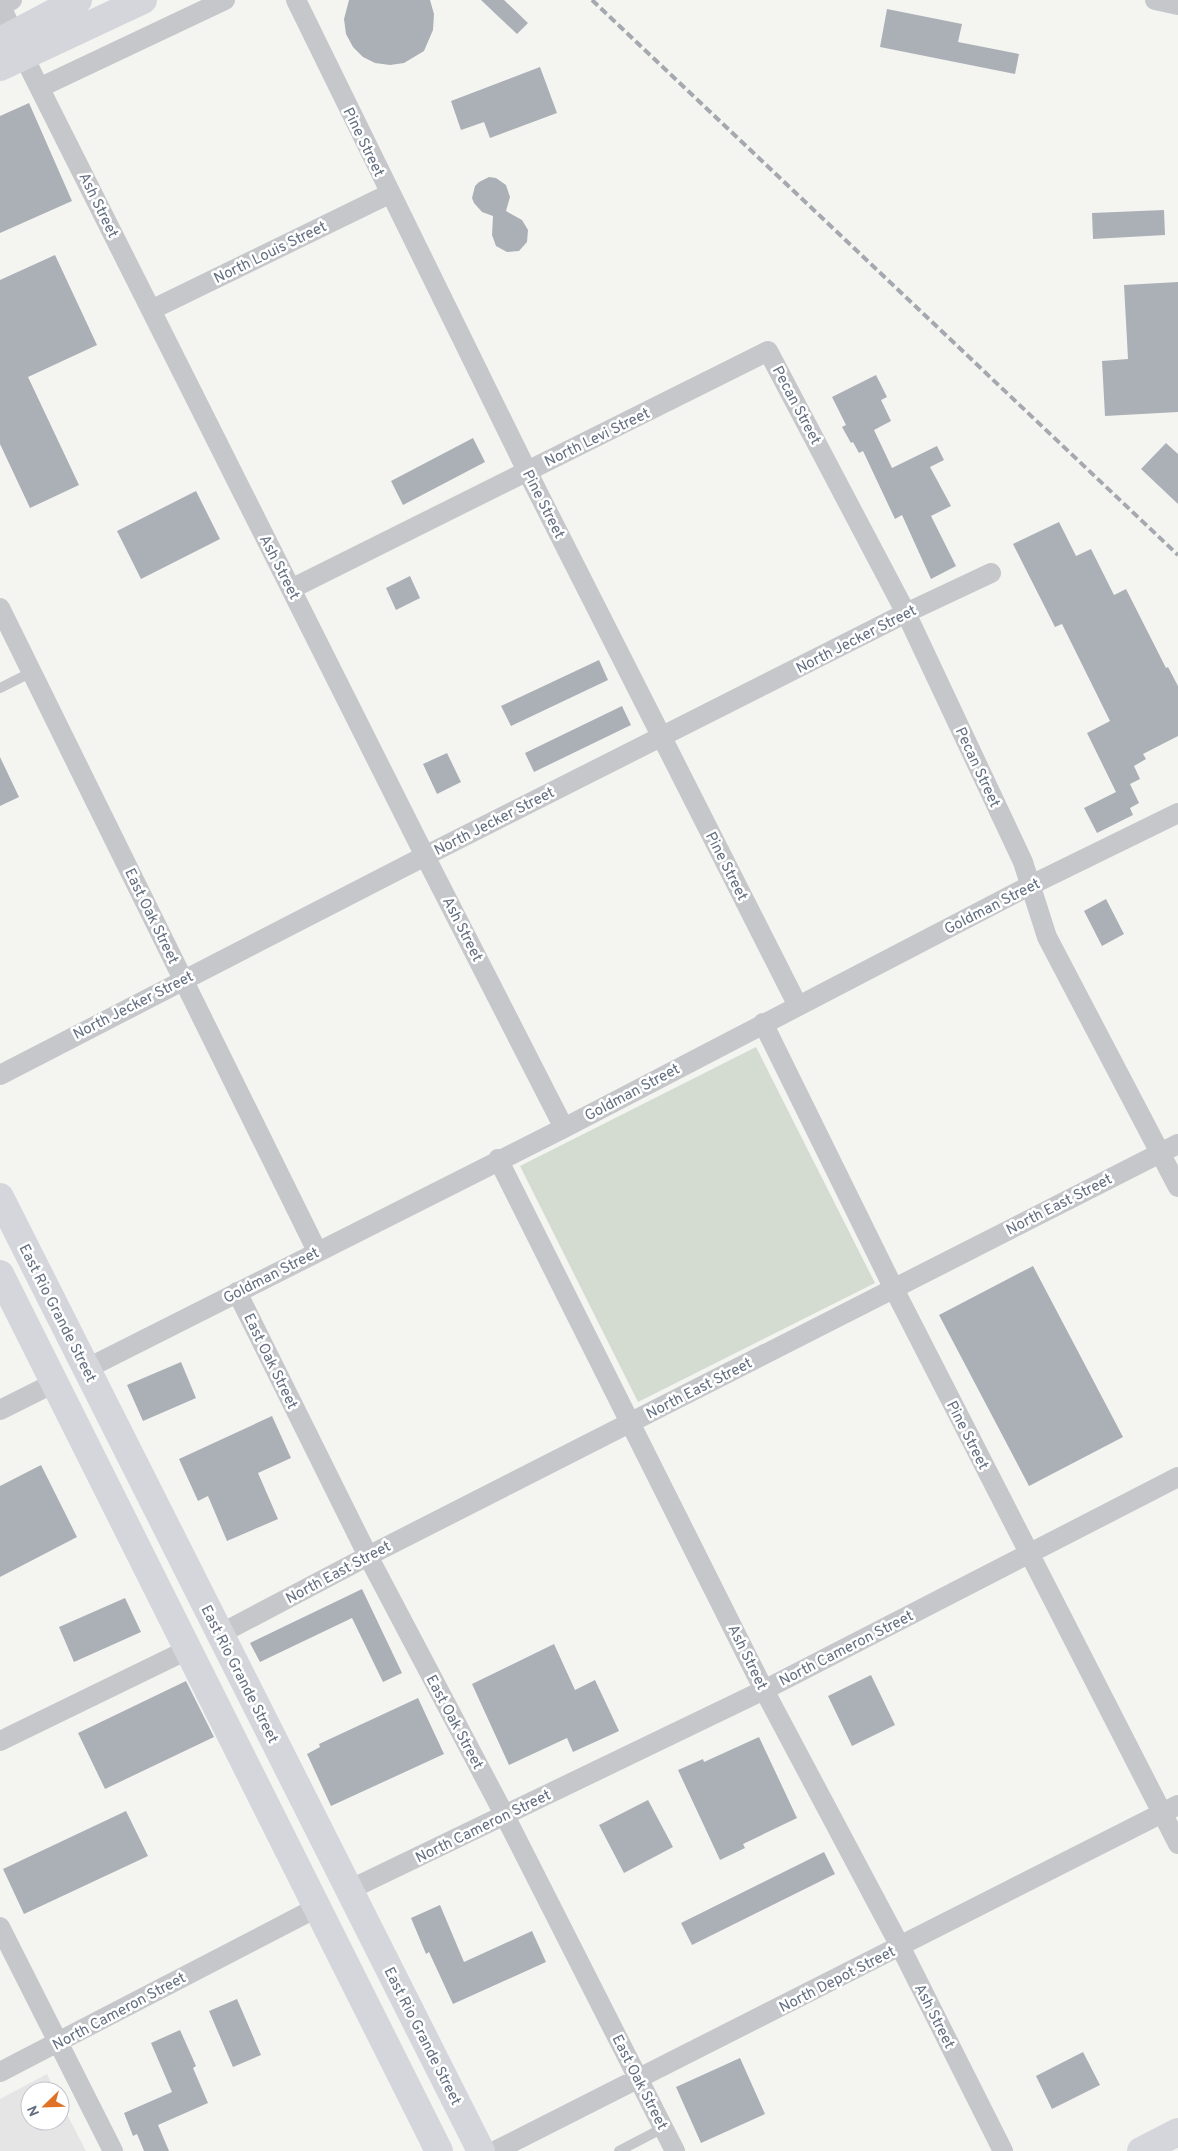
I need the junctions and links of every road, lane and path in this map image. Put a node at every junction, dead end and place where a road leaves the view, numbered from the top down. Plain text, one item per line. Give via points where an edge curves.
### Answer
1 (12, 0) edge
2 (78, 0) edge
3 (143, 0) edge
4 (225, 0) edge
5 (296, 0) edge
6 (1155, 0) edge
7 (0, 5) edge
8 (1178, 5) edge
9 (13, 44) edge
10 (0, 67) edge
11 (41, 88) junction
12 (389, 194) junction
13 (151, 310) junction
14 (768, 352) joint
15 (527, 471) junction
16 (991, 573) dead end
17 (291, 589) junction
18 (0, 608) edge
19 (906, 613) junction
20 (32, 672) junction
21 (0, 688) edge
22 (662, 737) junction
23 (1178, 813) edge
24 (426, 856) junction
25 (1029, 886) junction
26 (184, 979) junction
27 (798, 1006) junction
28 (763, 1023) junction
29 (0, 1075) edge
30 (564, 1128) junction
31 (1169, 1148) edge
32 (498, 1159) junction
33 (1178, 1187) edge
34 (0, 1197) edge
35 (317, 1251) junction
36 (1, 1278) edge
37 (894, 1289) junction
38 (237, 1292) junction
39 (18, 1311) junction
40 (86, 1369) junction
41 (54, 1382) junction
42 (0, 1410) edge
43 (632, 1422) junction
44 (123, 1444) junction
45 (1178, 1476) edge
46 (1029, 1555) junction
47 (368, 1556) junction
48 (220, 1634) junction
49 (188, 1649) junction
50 (764, 1690) junction
51 (0, 1742) edge
52 (1170, 1809) edge
53 (505, 1816) junction
54 (1178, 1844) edge
55 (349, 1890) junction
56 (318, 1907) junction
57 (0, 1927) edge
58 (900, 1946) junction
59 (57, 2044) junction
60 (0, 2072) edge
61 (638, 2079) junction
62 (663, 2128) junction
63 (1178, 2132) edge
64 (113, 2151) edge
65 (439, 2151) edge
66 (481, 2151) edge
67 (495, 2151) edge
68 (620, 2151) edge
69 (675, 2151) edge
70 (1003, 2151) edge
71 (1141, 2151) edge

1 - 7 street
2 - 9 main road
3 - 9 main road
4 - 11 street
5 - 12 street, Pine Street
6 - 8 street
7 - 9 street, Ash Street
9 - 10 main road
9 - 11 street, Ash Street
11 - 13 street, Ash Street
12 - 13 street, North Louis Street
12 - 15 street, Pine Street
13 - 17 street, Ash Street
14 - 15 street, North Levi Street
14 - 19 street, Pecan Street
15 - 17 street, North Levi Street
15 - 22 street, Pine Street
16 - 19 street, North Jecker Street
17 - 24 street, Ash Street
18 - 20 street, East Oak Street
19 - 22 street, North Jecker Street
19 - 25 street, Pecan Street via 1023,862
20 - 21 lane
20 - 26 street, East Oak Street
22 - 24 street, North Jecker Street
22 - 27 street, Pine Street
23 - 25 street, Goldman Street
24 - 26 street, North Jecker Street
24 - 30 street, Ash Street
25 - 27 street, Goldman Street
25 - 31 street, Pecan Street via 1047,937
26 - 29 street, North Jecker Street
26 - 35 street, East Oak Street
27 - 28 street, Goldman Street
28 - 30 street, Goldman Street
28 - 37 street, Pine Street
30 - 32 street, Goldman Street
31 - 33 street, Pecan Street
31 - 37 street, North East Street
32 - 35 street, Goldman Street
32 - 43 street, Ash Street
34 - 40 main road, East Rio Grande Street
35 - 38 street, Goldman Street
36 - 39 main road
37 - 43 street, North East Street
37 - 46 street, Pine Street
38 - 40 street, Goldman Street
38 - 47 street, East Oak Street
39 - 40 main road via 44,1323 66,1363
39 - 41 main road
40 - 44 main road, East Rio Grande Street
41 - 42 street
41 - 44 main road via 72,1387 102,1434
41 - 49 main road
43 - 47 street, North East Street
43 - 50 street, Ash Street
44 - 48 main road, East Rio Grande Street
45 - 46 street, North Cameron Street
46 - 50 street, North Cameron Street
46 - 52 street, Pine Street
47 - 48 street, North East Street
47 - 53 street, East Oak Street
48 - 55 main road, East Rio Grande Street
49 - 51 street
49 - 56 main road
50 - 53 street, North Cameron Street
50 - 58 street, Ash Street
52 - 54 street, Pine Street
52 - 58 street, North Depot Street
53 - 55 street, North Cameron Street
53 - 61 street, East Oak Street
55 - 66 main road, East Rio Grande Street
56 - 59 street, North Cameron Street
56 - 65 main road
57 - 59 street
58 - 61 street, North Depot Street
58 - 70 street, Ash Street
59 - 60 street, North Cameron Street
59 - 64 street
61 - 62 street, East Oak Street
61 - 67 street, North Depot Street
62 - 68 lane
62 - 69 street, East Oak Street
63 - 71 main road

